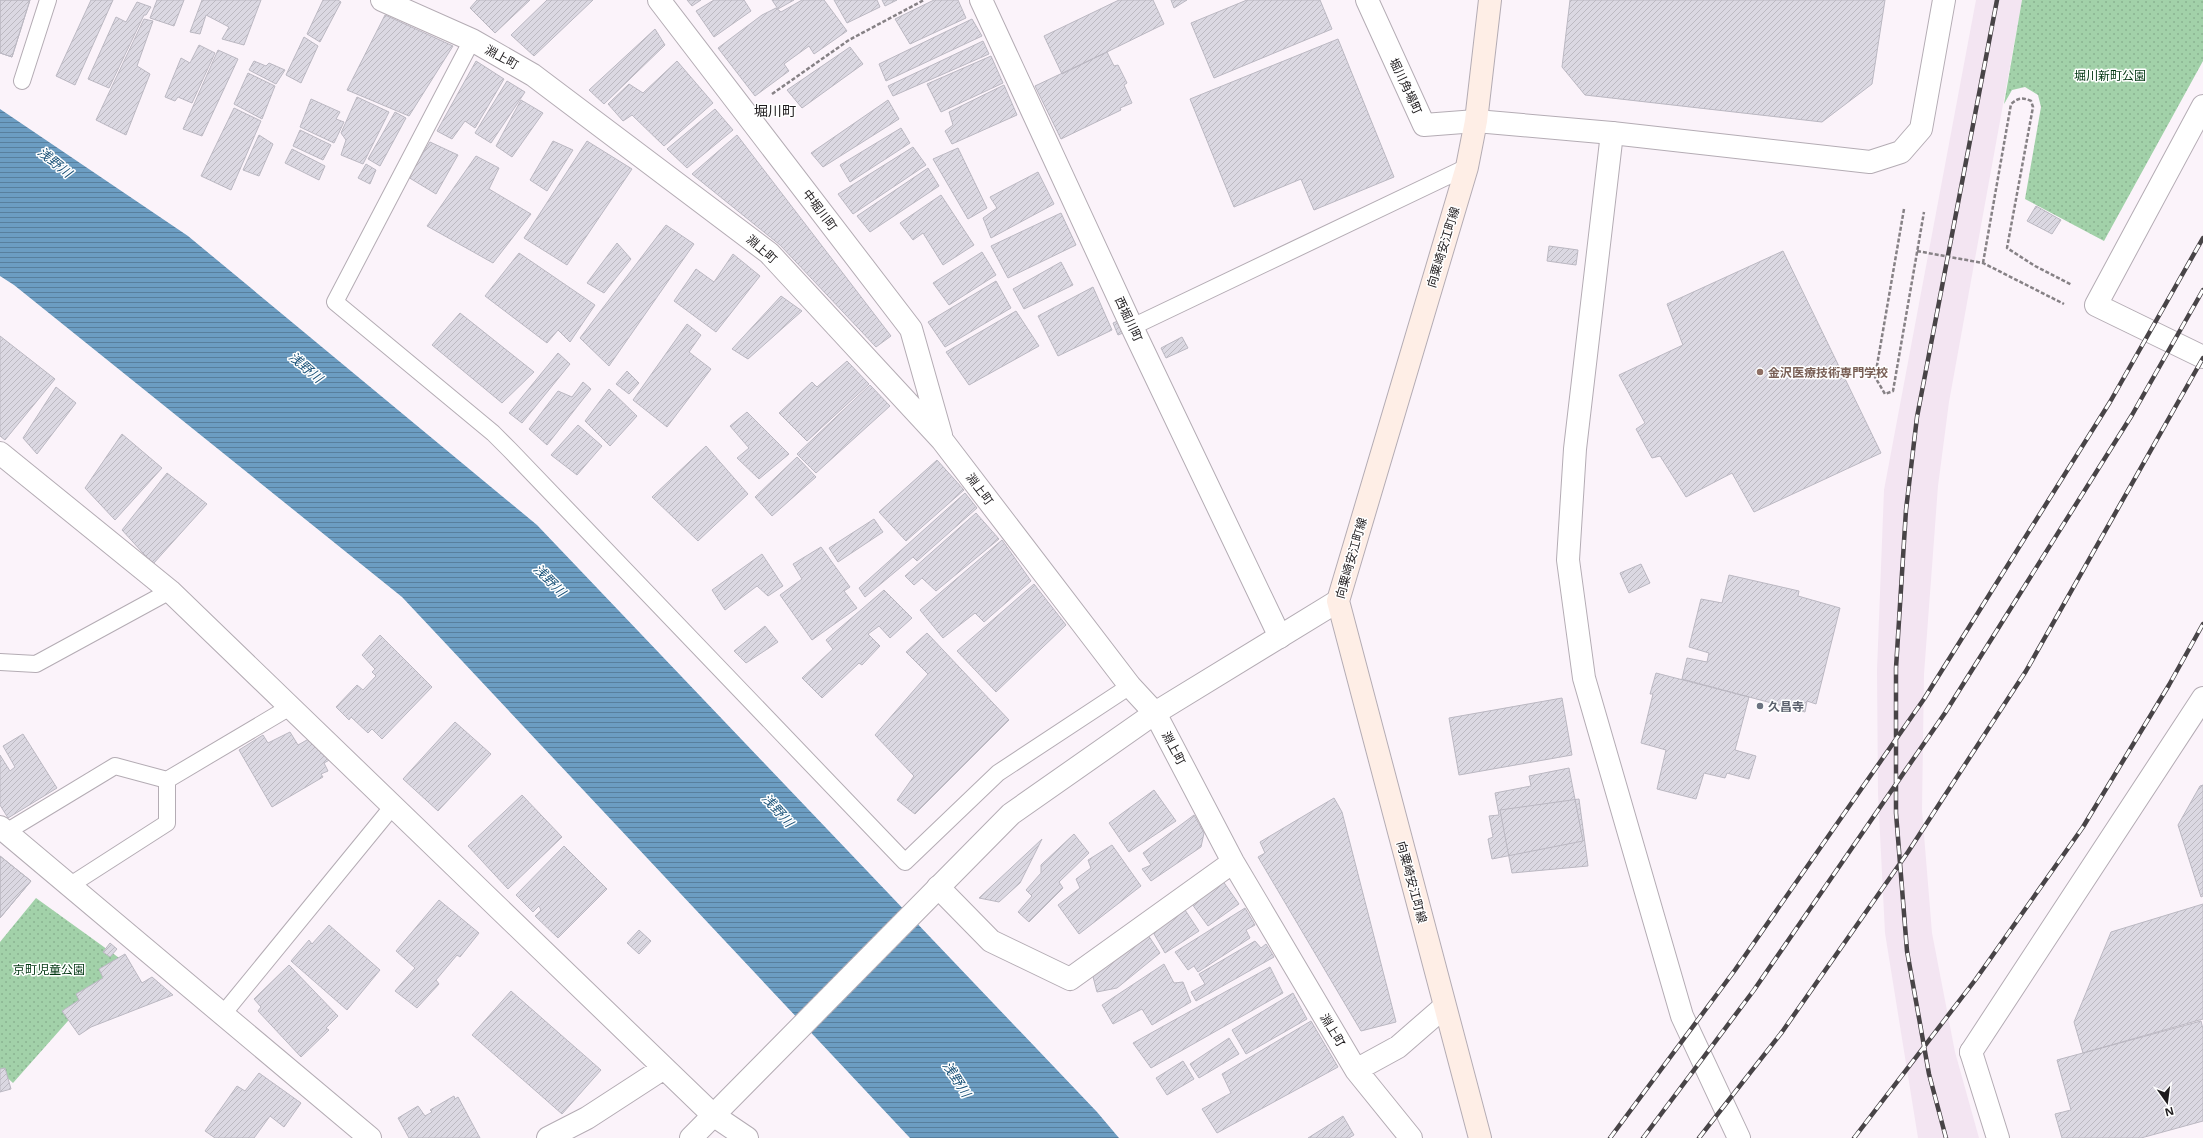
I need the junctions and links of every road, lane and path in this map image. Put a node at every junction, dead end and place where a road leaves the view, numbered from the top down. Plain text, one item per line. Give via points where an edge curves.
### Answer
1 (48, 0) edge
2 (382, 0) edge
3 (659, 0) edge
4 (924, 0) edge
5 (981, 0) edge
6 (1367, 0) edge
7 (1490, 0) edge
8 (1944, 0) edge
9 (472, 40) junction
10 (22, 81) dead end
11 (2203, 106) edge
12 (746, 113) junction
13 (1476, 121) junction
14 (1612, 133) junction
15 (1467, 167) junction
16 (1904, 209) dead end
17 (1924, 212) dead end
18 (1917, 251) junction
19 (1983, 263) junction
20 (2096, 305) junction
21 (2067, 306) dead end
22 (1132, 327) junction
23 (2203, 357) edge
24 (942, 440) junction
25 (0, 452) edge
26 (170, 591) junction
27 (1338, 601) junction
28 (1280, 637) junction
29 (0, 662) edge
30 (1130, 686) junction
31 (2203, 698) edge
32 (290, 707) junction
33 (1156, 713) junction
34 (168, 780) junction
35 (393, 806) junction
36 (3, 829) edge
37 (1233, 862) junction
38 (69, 886) junction
39 (938, 887) junction
40 (1444, 1007) junction
41 (223, 1014) junction
42 (664, 1068) junction
43 (1356, 1070) junction
44 (713, 1115) junction
45 (370, 1138) edge
46 (548, 1138) edge
47 (691, 1138) edge
48 (747, 1138) edge
49 (1410, 1138) edge
50 (1480, 1138) edge
51 (1739, 1138) edge
52 (1998, 1138) edge

1 - 10 lane
2 - 9 street, 淵上町
3 - 12 street, 中堀川町
4 - 12 path via 849,40
5 - 22 street, 西堀川町
6 - 13 street, 堀川角場町 via 1424,125
7 - 13 main road, 向粟崎安江町線
8 - 14 street via 1921,129 1901,152 1870,162
9 - 24 street, 淵上町 via 533,75 769,253
9 - 30 lane via 335,302 493,433 905,862 998,773
11 - 20 street
12 - 24 street, 中堀川町 via 911,329
13 - 14 street
13 - 15 main road, 向粟崎安江町線
14 - 51 street via 1575,449 1568,560 1584,678 1682,1016
15 - 22 lane
15 - 27 main road, 向粟崎安江町線
16 - 18 path via 1875,377 1885,394 1893,391
17 - 18 path
18 - 19 path
19 - 20 path via 2011,104 2017,99 2024,98 2031,101 2033,108 2007,248 2035,266 2077,287
19 - 21 path
20 - 23 street
22 - 28 street, 西堀川町
24 - 30 street, 淵上町
25 - 26 street
26 - 29 lane via 36,664
26 - 32 street
27 - 28 street
27 - 40 main road, 向粟崎安江町線
28 - 33 street
30 - 33 street, 淵上町
31 - 52 street via 1972,1052
32 - 34 lane
32 - 35 street
33 - 37 street, 淵上町
33 - 39 street via 1011,814
34 - 36 lane via 115,766
34 - 38 lane via 167,823
35 - 41 lane
35 - 42 street
36 - 38 street
37 - 39 street via 1070,979 991,941
37 - 43 street, 淵上町
38 - 41 street
39 - 44 street
40 - 43 street via 1398,1046
40 - 50 main road, 向粟崎安江町線
41 - 45 street
42 - 44 street
42 - 46 street via 587,1118
43 - 49 street, 淵上町
44 - 47 street
44 - 48 street

